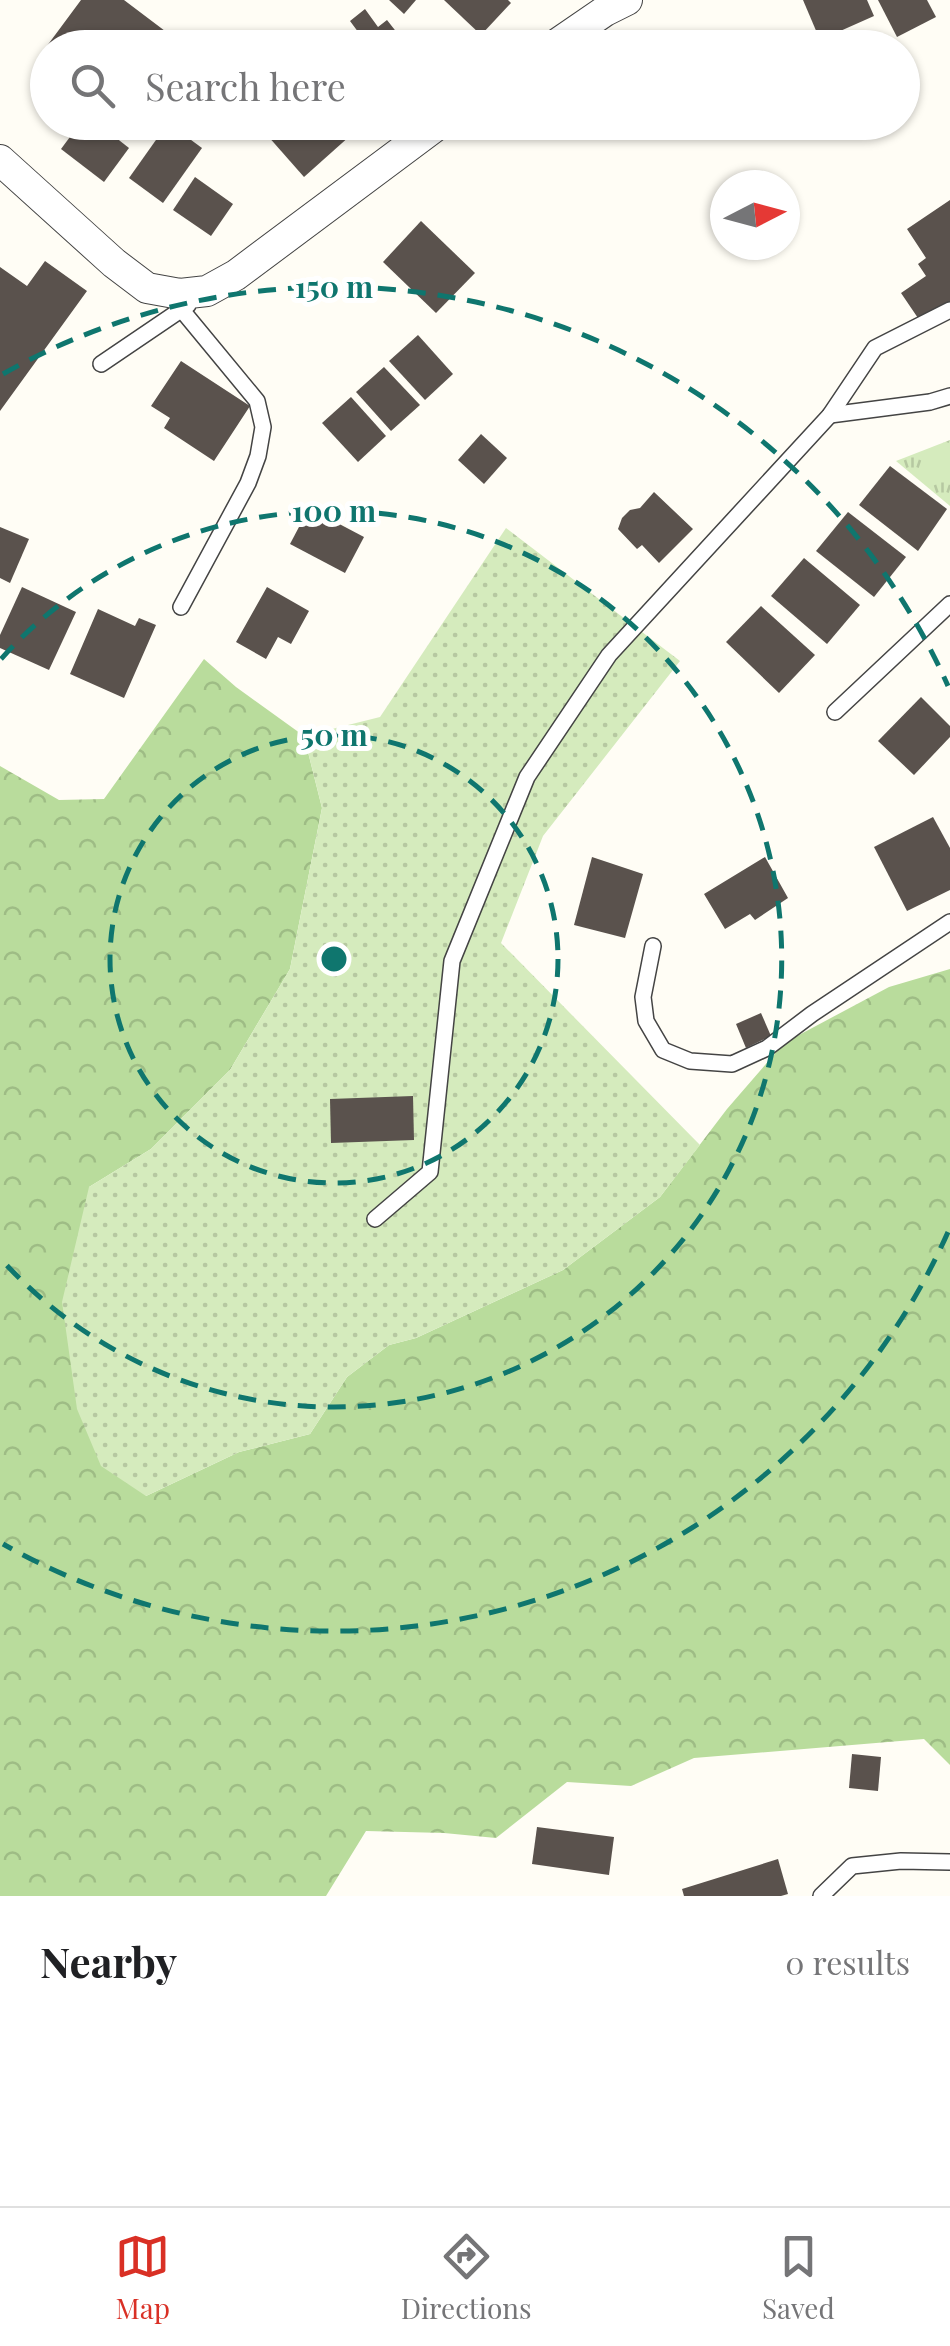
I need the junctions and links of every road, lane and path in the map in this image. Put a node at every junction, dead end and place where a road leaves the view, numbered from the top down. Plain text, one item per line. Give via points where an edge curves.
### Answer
1 (627, 0) edge
2 (578, 30) edge
3 (416, 140) edge
4 (0, 160) edge
5 (208, 291) junction
6 (181, 309) junction
7 (950, 310) edge
8 (102, 364) dead end
9 (950, 396) edge
10 (830, 414) junction
11 (950, 604) edge
12 (180, 607) dead end
13 (835, 712) dead end
14 (950, 922) edge
15 (653, 946) dead end
16 (374, 1219) dead end
17 (950, 1862) edge
18 (821, 1896) edge

1 - 2 street
3 - 5 street
4 - 5 street via 148,288
5 - 6 lane
6 - 8 lane
6 - 12 lane via 258,401 263,427 248,483
7 - 10 lane via 875,348
9 - 10 lane
10 - 16 lane via 608,655 527,777 452,961 430,1172
11 - 13 lane
14 - 15 lane via 766,1048 732,1064 690,1061 662,1050 646,1021 643,998
17 - 18 lane via 852,1866

